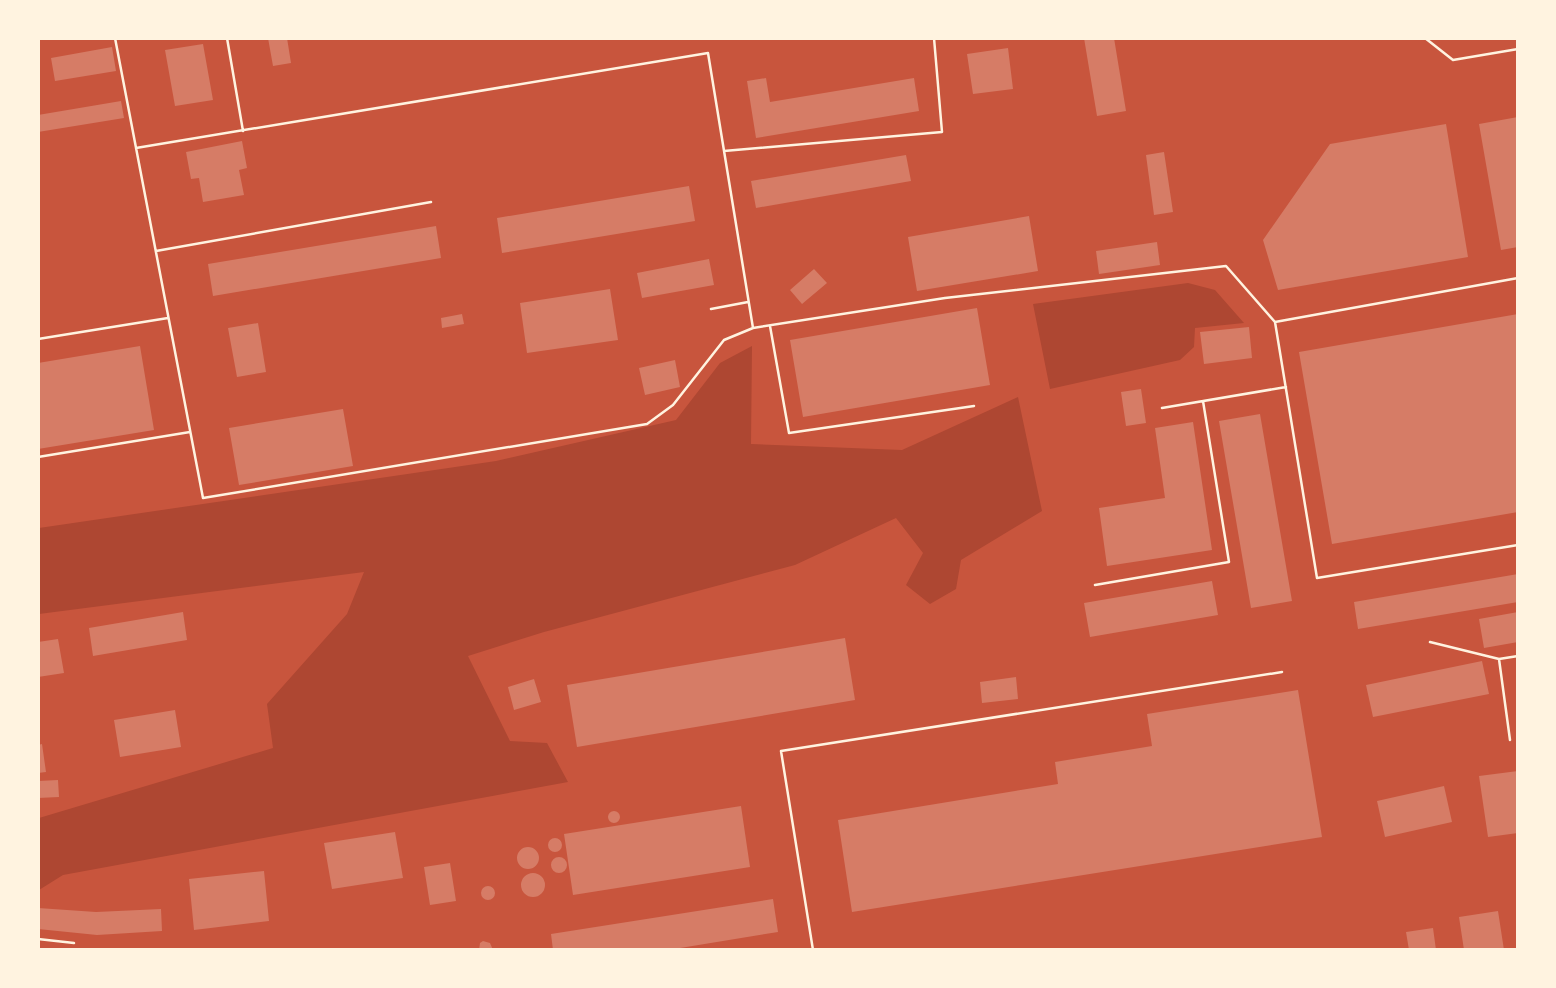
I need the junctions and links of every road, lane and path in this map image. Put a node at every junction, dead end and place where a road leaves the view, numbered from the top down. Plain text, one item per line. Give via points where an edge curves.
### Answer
1 (115, 38) edge
2 (227, 38) edge
3 (934, 38) edge
4 (1425, 38) edge
5 (1517, 49) edge
6 (243, 131) junction
7 (136, 148) junction
8 (724, 151) junction
9 (430, 202) dead end
10 (156, 251) junction
11 (1517, 278) edge
12 (748, 302) junction
13 (711, 309) dead end
14 (168, 318) junction
15 (1275, 322) junction
16 (770, 326) junction
17 (753, 328) junction
18 (38, 339) edge
19 (1286, 387) junction
20 (1203, 401) junction
21 (974, 405) dead end
22 (1162, 408) dead end
23 (190, 432) junction
24 (38, 457) edge
25 (1517, 545) edge
26 (1096, 585) dead end
27 (1430, 642) dead end
28 (1517, 656) edge
29 (1499, 659) junction
30 (1282, 672) dead end
31 (1510, 740) dead end
32 (38, 939) edge
33 (74, 943) dead end
34 (813, 950) edge

1 - 7 lane
2 - 6 lane
3 - 8 lane via 942,132
4 - 5 lane via 1453,60
6 - 7 lane
6 - 8 lane via 708,53
7 - 10 lane
8 - 12 lane
9 - 10 lane
10 - 14 lane
11 - 15 lane
12 - 13 lane
12 - 17 lane
14 - 18 lane
14 - 23 lane
15 - 16 lane via 1226,265 945,298
15 - 19 lane
16 - 17 lane
16 - 21 lane via 789,433
17 - 23 lane via 724,340 673,405 647,424 203,498
19 - 20 lane
19 - 25 lane via 1317,579
20 - 22 lane
20 - 26 lane via 1229,562
23 - 24 lane
27 - 29 lane
28 - 29 lane
29 - 31 lane
30 - 34 lane via 781,751
32 - 33 path

